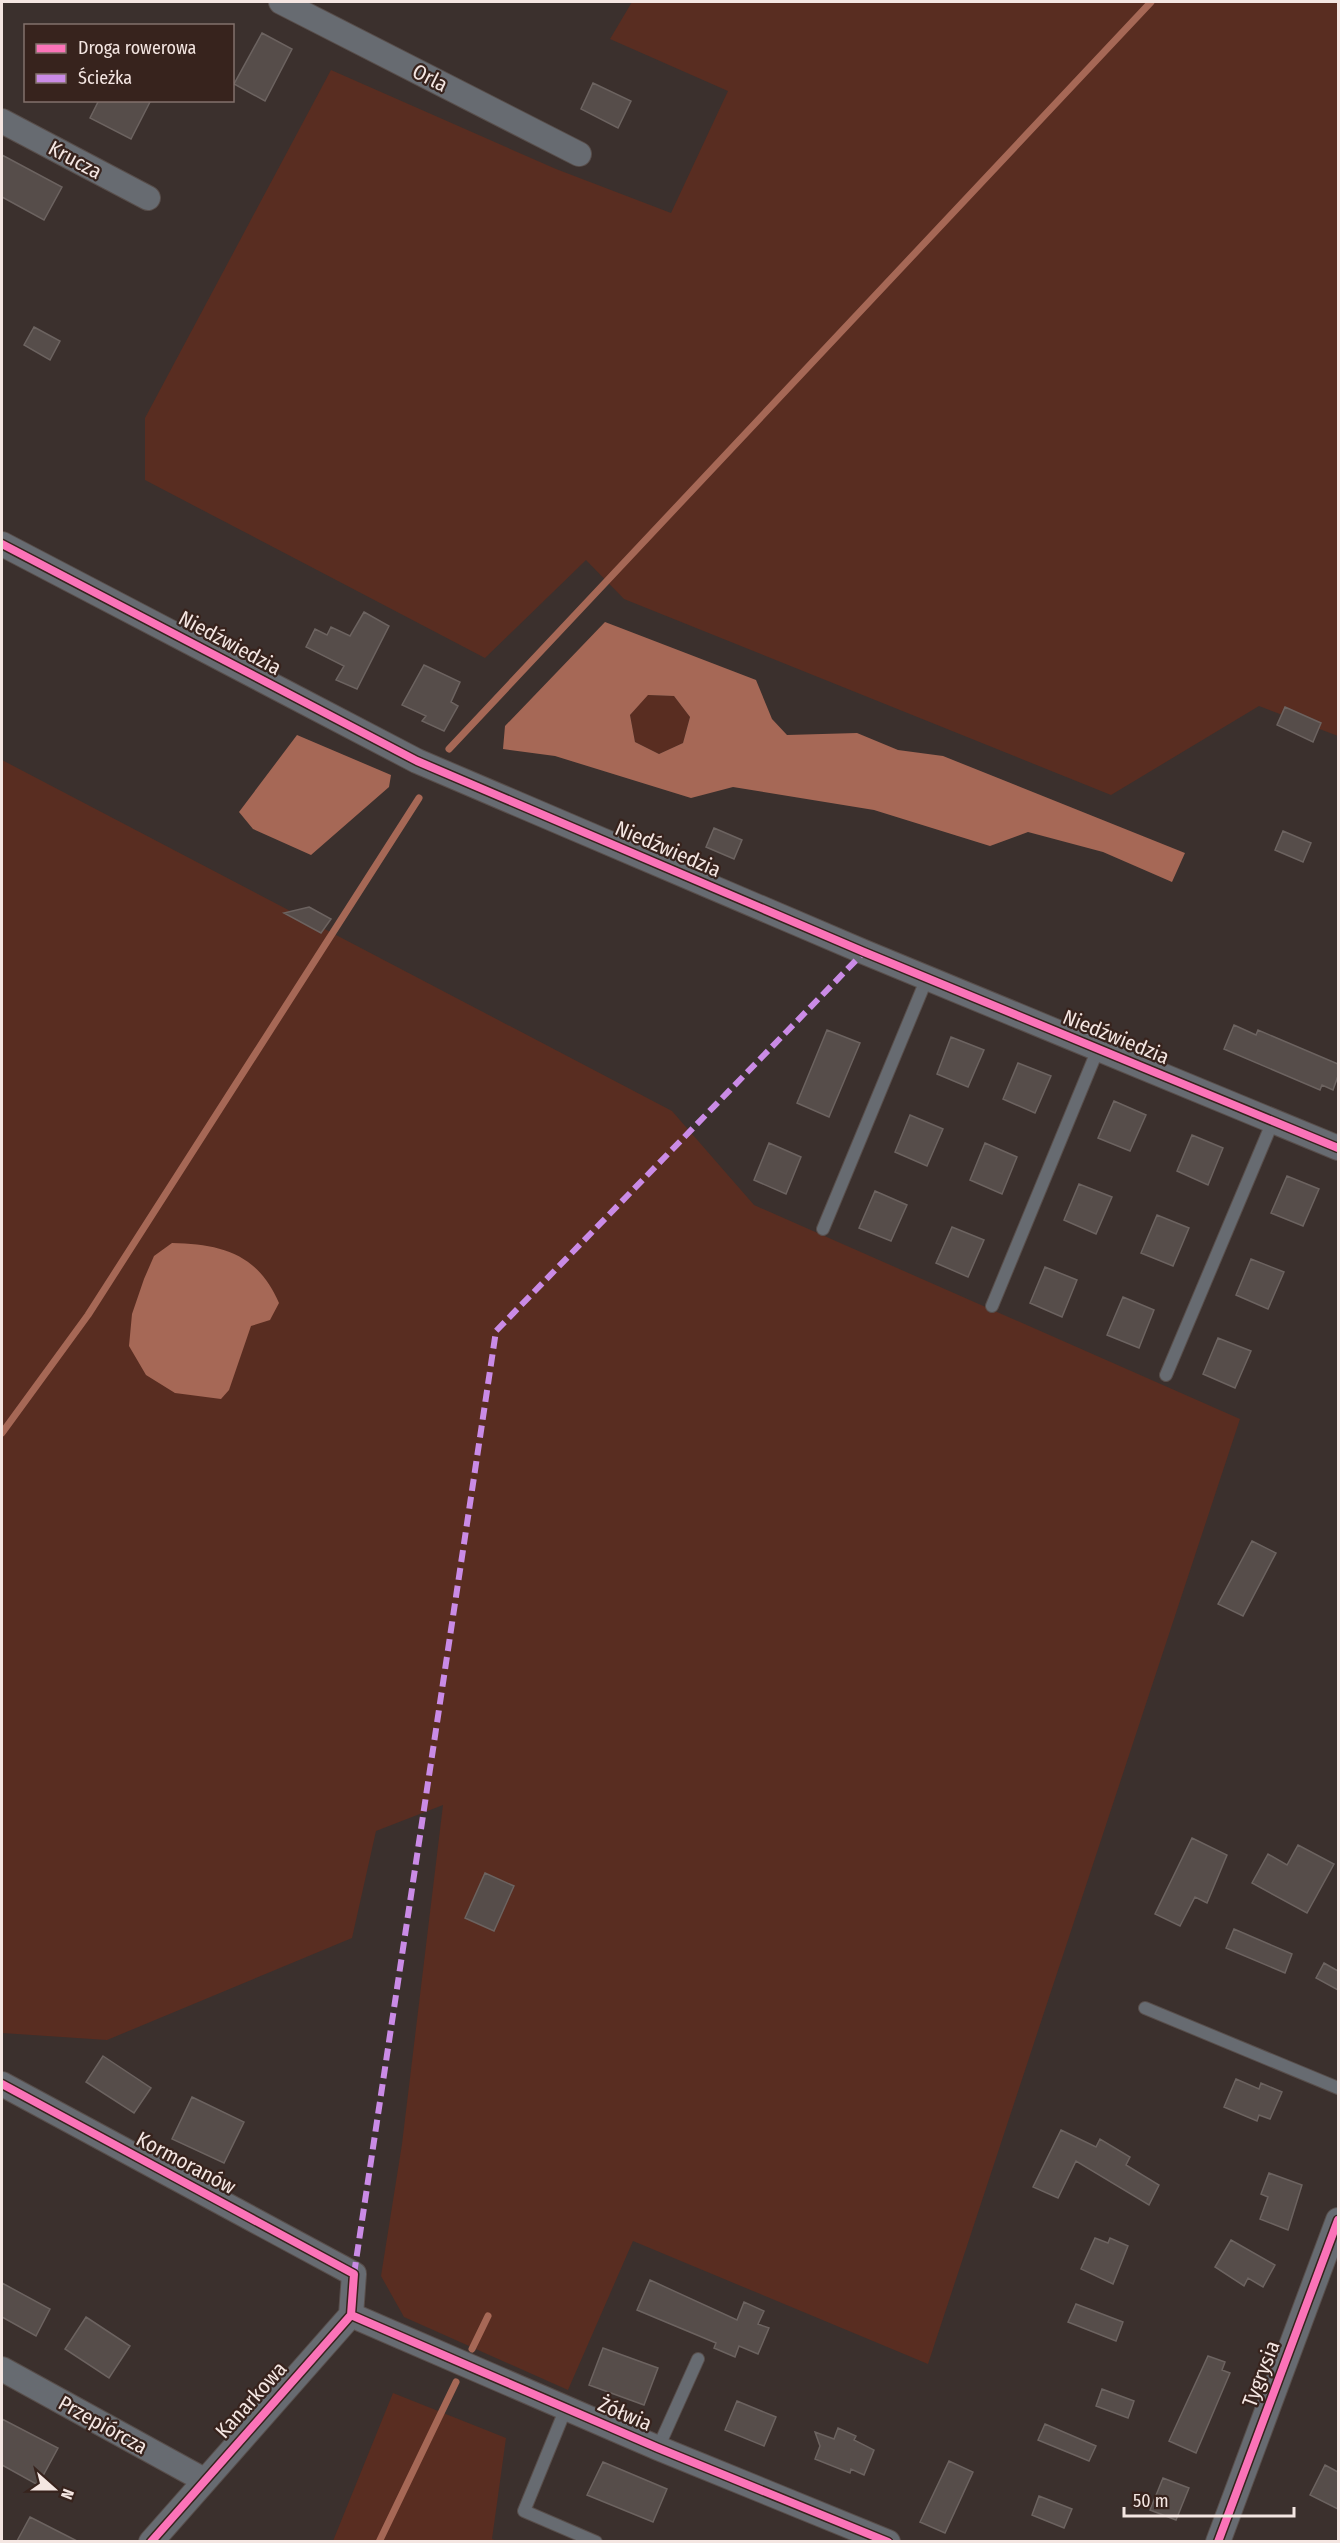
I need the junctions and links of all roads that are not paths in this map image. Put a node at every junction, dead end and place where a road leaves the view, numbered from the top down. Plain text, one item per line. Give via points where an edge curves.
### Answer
1 (281, 2) edge
2 (2, 121) edge
3 (579, 154) dead end
4 (148, 198) dead end
5 (2, 544) edge
6 (927, 978) junction
7 (1098, 1049) junction
8 (1274, 1121) junction
9 (1338, 1148) edge
10 (823, 1230) dead end
11 (992, 1306) dead end
12 (1166, 1375) dead end
13 (1145, 2008) dead end
14 (2, 2084) edge
15 (1338, 2088) edge
16 (1338, 2220) edge
17 (351, 2315) junction
18 (698, 2360) dead end
19 (2, 2369) edge
20 (566, 2408) junction
21 (658, 2448) junction
22 (204, 2480) junction
23 (151, 2541) edge
24 (596, 2541) edge
25 (888, 2541) edge
26 (1218, 2541) edge

1 - 3 street, Orla
2 - 4 street, Krucza
5 - 6 street, Niedźwiedzia via 417,761
6 - 7 street, Niedźwiedzia
6 - 10 lane
7 - 8 street, Niedźwiedzia
7 - 11 lane
8 - 9 street, Niedźwiedzia
8 - 12 lane
13 - 15 lane
14 - 17 street, Kormoranów via 354,2274
16 - 26 street, Tygrysia
17 - 20 street, Żółwia
17 - 22 street, Kanarkowa
18 - 21 lane
19 - 22 street, Przepiórcza
20 - 21 street, Żółwia
20 - 24 lane via 524,2511
21 - 25 street, Żółwia
22 - 23 street, Kanarkowa

